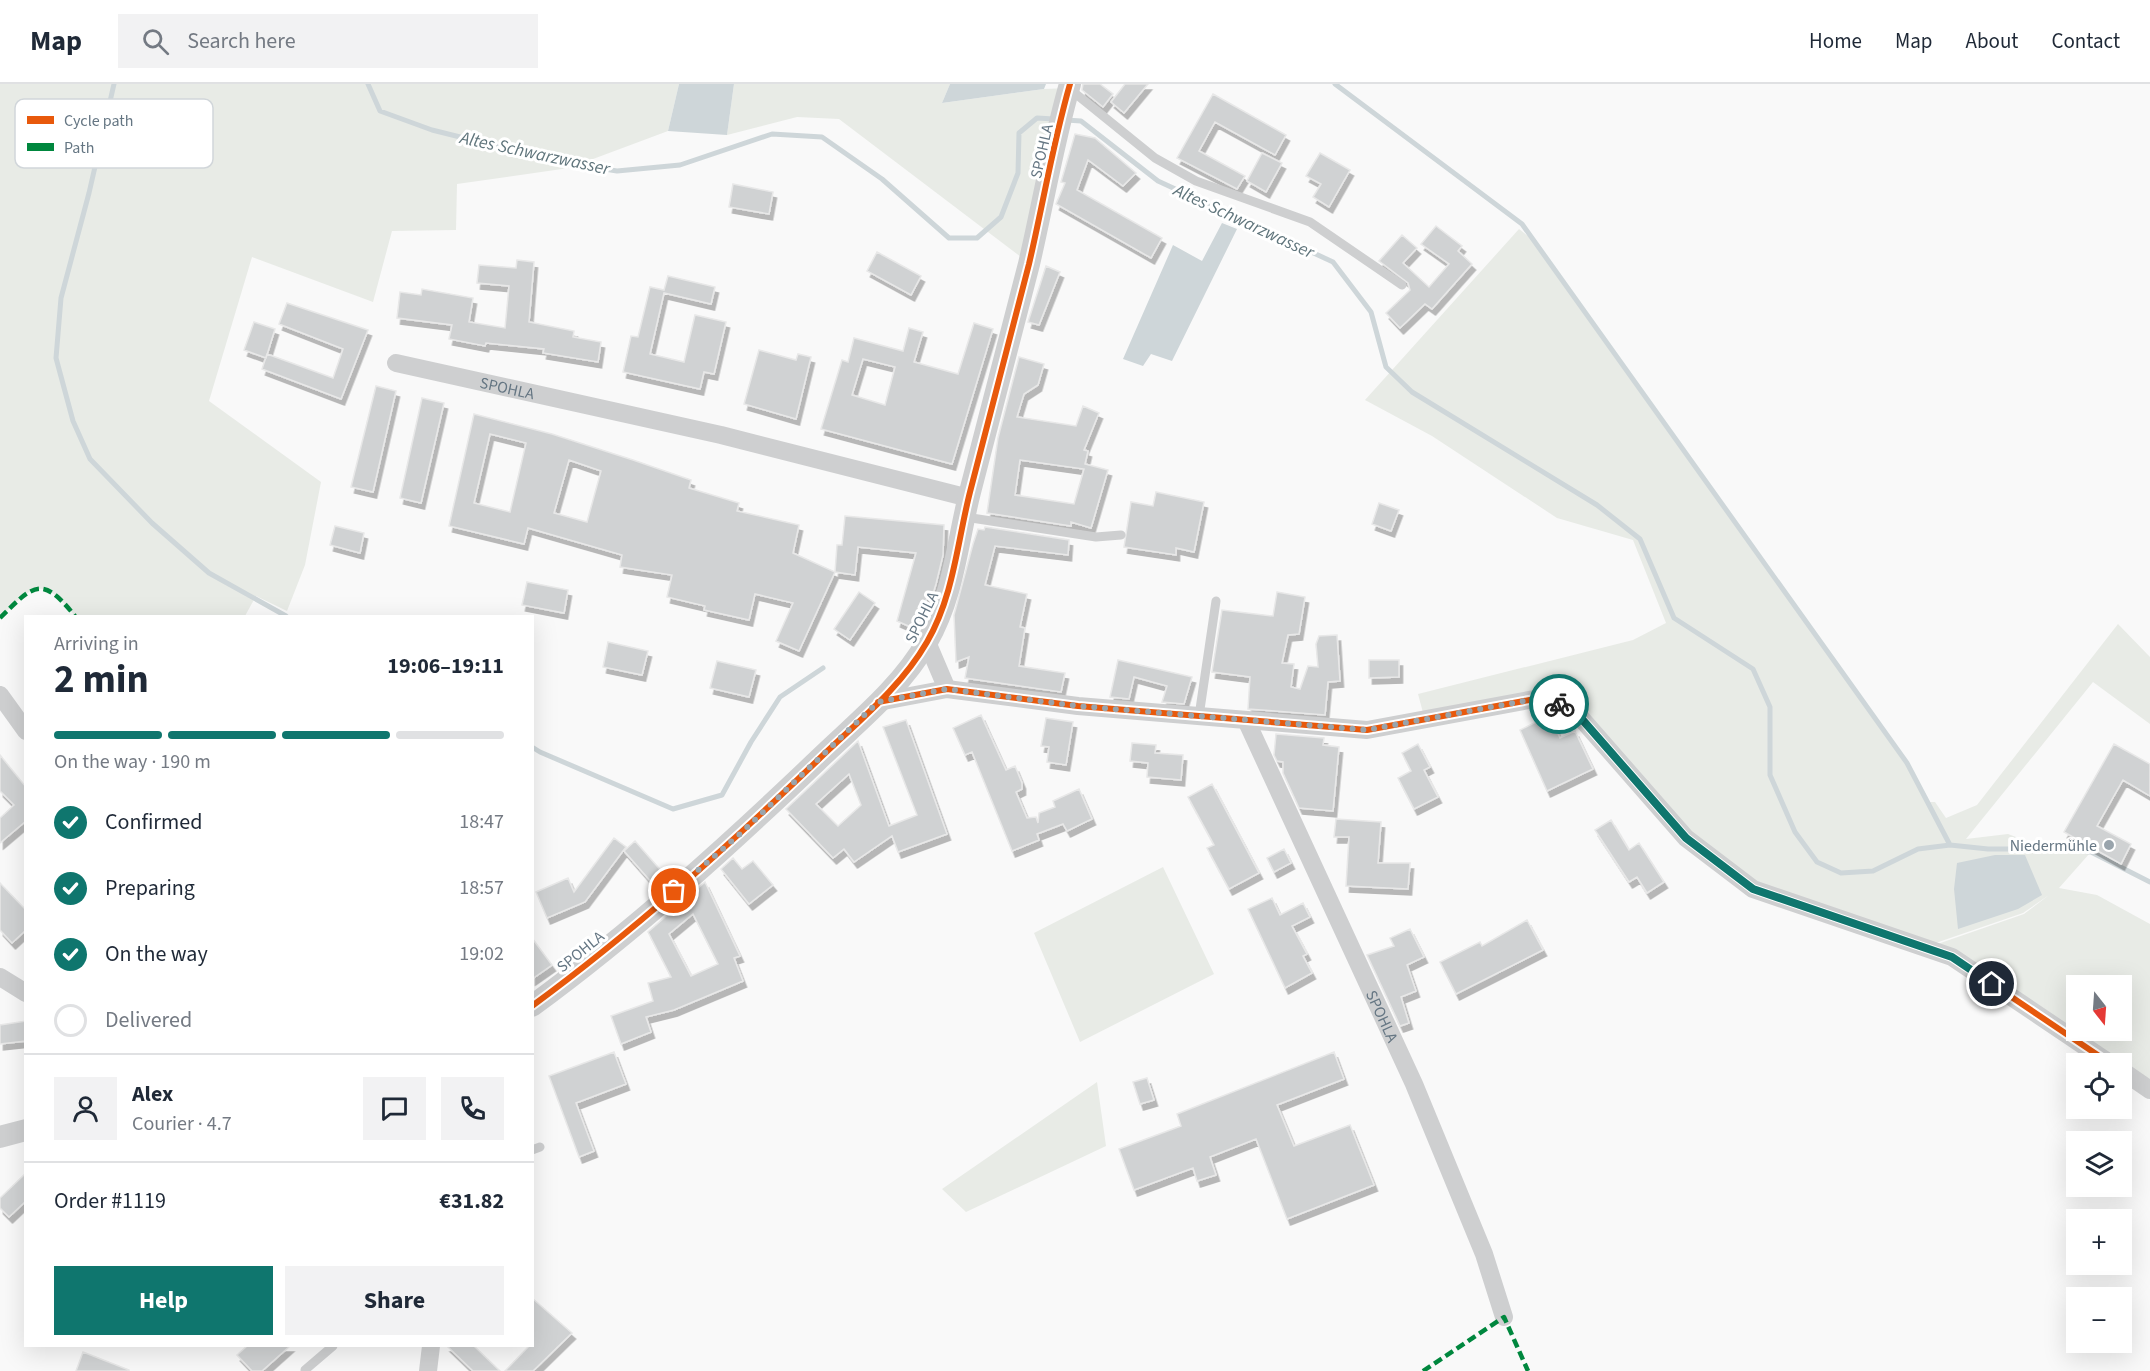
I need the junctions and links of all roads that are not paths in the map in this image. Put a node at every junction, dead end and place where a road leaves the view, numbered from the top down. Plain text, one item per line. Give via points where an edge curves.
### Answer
1 (1068, 92) edge
2 (1402, 285) dead end
3 (396, 363) dead end
4 (967, 507) junction
5 (1121, 535) dead end
6 (1216, 601) dead end
7 (927, 642) junction
8 (947, 689) junction
9 (0, 695) edge
10 (878, 702) junction
11 (1199, 716) junction
12 (1246, 720) junction
13 (24, 728) edge
14 (0, 976) edge
15 (24, 992) edge
16 (534, 1004) edge
17 (2095, 1053) edge
18 (2132, 1078) edge
19 (2150, 1090) edge
20 (24, 1131) edge
21 (0, 1137) edge
22 (1504, 1317) dead end
23 (332, 1347) edge
24 (431, 1347) edge
25 (305, 1370) edge
26 (428, 1371) edge

1 - 2 lane via 1155,158 1196,181 1310,222
1 - 4 street, SPOHLA
3 - 4 street, SPOHLA via 721,435
4 - 5 lane via 1096,537
4 - 7 street, SPOHLA via 957,563
6 - 11 lane
7 - 8 street, SPOHLA
7 - 10 street, SPOHLA
8 - 10 street
8 - 11 street
9 - 13 street
10 - 16 street, SPOHLA via 740,834
11 - 12 street
12 - 17 street via 1367,730 1540,698 1573,709 1686,838 1753,889 1952,957
12 - 22 street, SPOHLA via 1414,1084 1484,1254
14 - 15 street
18 - 19 street
20 - 21 street
23 - 25 lane
24 - 26 street

